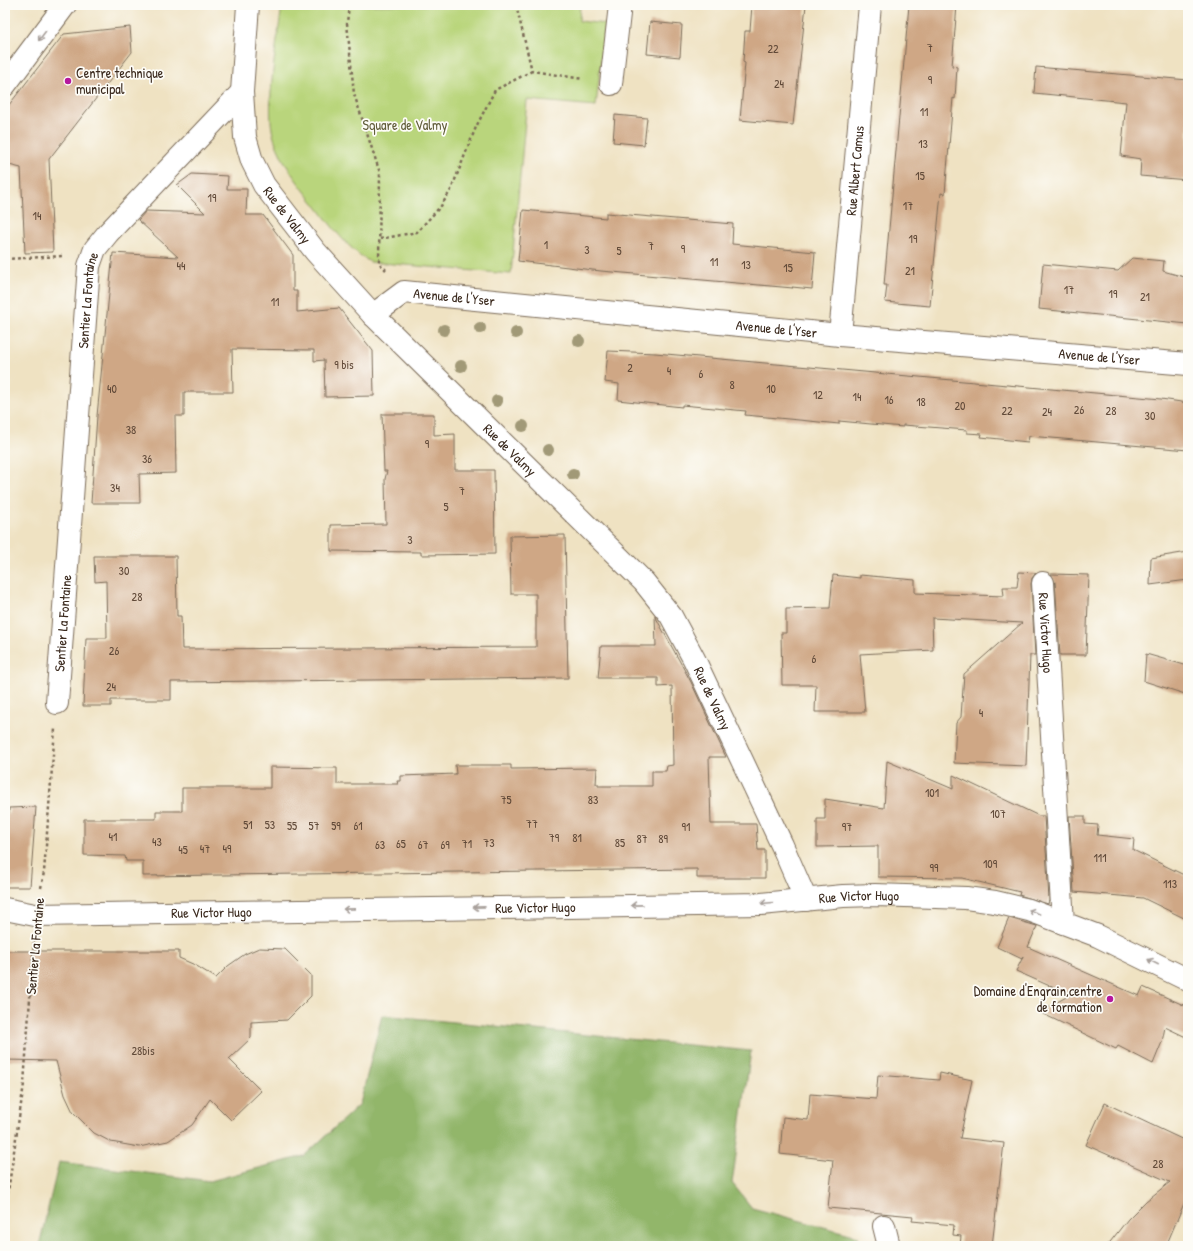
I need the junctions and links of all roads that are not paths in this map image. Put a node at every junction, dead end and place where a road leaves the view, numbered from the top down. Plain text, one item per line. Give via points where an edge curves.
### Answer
1 (65, 5) edge
2 (248, 5) edge
3 (620, 5) edge
4 (870, 5) edge
5 (611, 84) road end
6 (5, 85) edge
7 (242, 92) junction
8 (373, 315) junction
9 (840, 335) junction
10 (1188, 364) edge
11 (1043, 583) dead end
12 (57, 703) road end
13 (806, 900) junction
14 (5, 909) edge
15 (1063, 923) junction
16 (1188, 980) edge

1 -> 6 street
2 - 7 street, Rue de Valmy
3 - 5 street
4 - 9 street, Rue Albert Camus
7 - 8 street, Rue de Valmy via 245,137 252,161 264,185 315,251
7 - 12 street, Sentier La Fontaine via 108,233 95,249 89,266
8 - 9 street, Avenue de l'Yser via 404,292
8 - 13 street, Rue de Valmy via 644,582 661,602 694,659
9 - 10 street, Avenue de l'Yser
11 - 15 street, Rue Victor Hugo
13 -> 14 street, Rue Victor Hugo via 761,904 36,915
15 -> 13 street, Rue Victor Hugo via 1028,910 966,898 875,895
16 -> 15 street, Rue Victor Hugo via 1126,949

